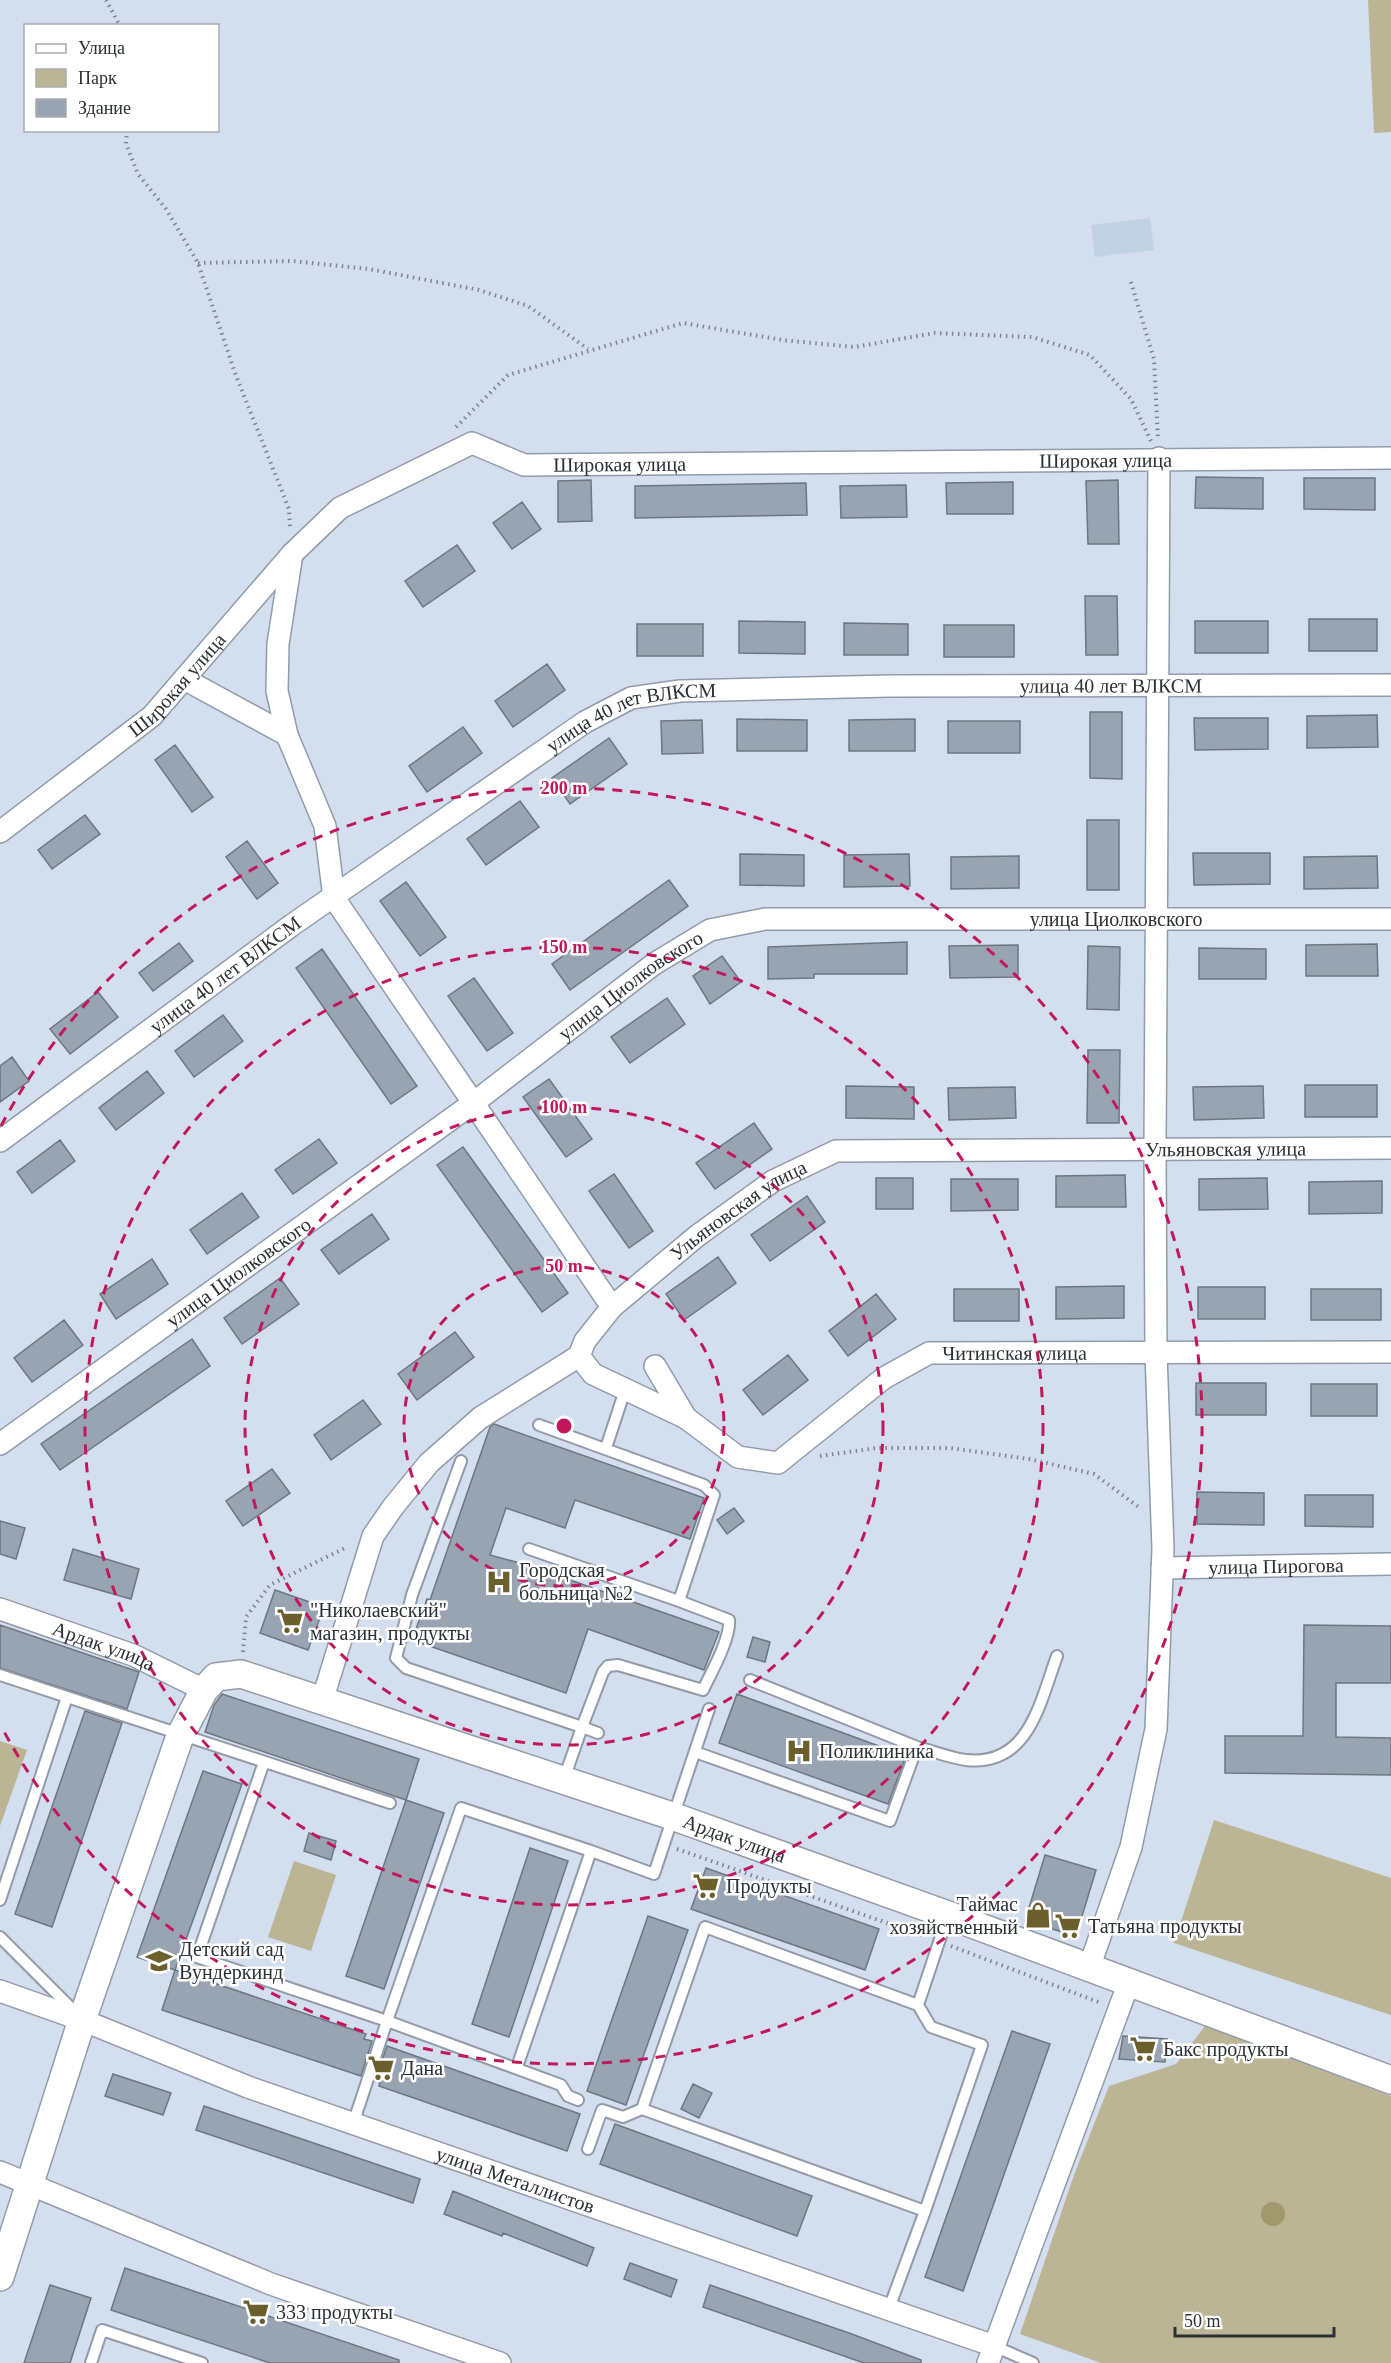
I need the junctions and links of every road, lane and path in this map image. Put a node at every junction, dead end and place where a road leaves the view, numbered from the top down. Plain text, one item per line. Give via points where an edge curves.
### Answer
1 (106, 0) edge
2 (119, 24) edge
3 (127, 132) edge
4 (198, 263) junction
5 (1131, 282) dead end
6 (588, 349) junction
7 (451, 433) dead end
8 (1159, 458) junction
9 (1391, 458) edge
10 (292, 554) junction
11 (186, 680) junction
12 (1158, 685) junction
13 (1391, 685) edge
14 (287, 735) junction
15 (0, 832) edge
16 (334, 898) junction
17 (1158, 918) junction
18 (1391, 919) edge
19 (472, 1104) junction
20 (0, 1141) edge
21 (1391, 1148) edge
22 (1155, 1149) junction
23 (612, 1307) junction
24 (1391, 1352) edge
25 (1156, 1353) junction
26 (579, 1356) junction
27 (655, 1366) dead end
28 (625, 1390) junction
29 (686, 1418) junction
30 (539, 1425) dead end
31 (0, 1444) edge
32 (606, 1448) junction
33 (461, 1461) dead end
34 (778, 1462) junction
35 (1162, 1529) junction
36 (373, 1536) junction
37 (529, 1549) dead end
38 (1391, 1564) edge
39 (1162, 1568) junction
40 (679, 1601) junction
41 (0, 1609) edge
42 (1057, 1656) dead end
43 (241, 1674) junction
44 (0, 1675) edge
45 (750, 1680) dead end
46 (204, 1690) junction
47 (67, 1697) junction
48 (322, 1701) junction
49 (709, 1709) dead end
50 (582, 1727) junction
51 (597, 1733) dead end
52 (180, 1736) junction
53 (917, 1747) junction
54 (695, 1752) junction
55 (264, 1762) junction
56 (564, 1779) junction
57 (390, 1803) dead end
58 (672, 1816) junction
59 (664, 1844) junction
60 (591, 1851) junction
61 (0, 1900) edge
62 (948, 1915) junction
63 (0, 1937) edge
64 (938, 1941) junction
65 (1089, 1968) junction
66 (1129, 1982) junction
67 (0, 1992) edge
68 (918, 2005) junction
69 (1119, 2010) junction
70 (82, 2019) junction
71 (387, 2021) junction
72 (517, 2067) junction
73 (1391, 2080) edge
74 (578, 2100) dead end
75 (642, 2109) junction
76 (354, 2121) junction
77 (588, 2149) dead end
78 (0, 2172) edge
79 (31, 2183) junction
80 (925, 2211) junction
81 (7, 2236) edge
82 (0, 2277) edge
83 (888, 2311) junction
84 (991, 2354) edge
85 (91, 2363) edge
86 (202, 2363) edge
87 (500, 2363) edge
88 (1033, 2363) edge

1 - 2 path
3 - 4 path via 126,144 138,174 166,209
4 - 6 path via 303,262 369,268 479,290 528,306
4 - 10 path via 235,373 289,509
5 - 8 path via 1154,359
6 - 7 path via 508,375
6 - 8 path via 683,323 782,340 854,347 935,333 1032,337 1090,355 1131,399
8 - 9 street, Широкая улица
8 - 10 street, Широкая улица via 524,465 472,443 340,508
8 - 12 street
10 - 11 street, Широкая улица
10 - 14 street via 278,644 277,691
11 - 14 street
11 - 15 street, Широкая улица via 152,716
12 - 13 street, улица 40 лет ВЛКСМ
12 - 16 street, улица 40 лет ВЛКСМ via 680,691 631,698 585,722
12 - 17 street
14 - 16 street via 325,826
16 - 19 street
16 - 20 street, улица 40 лет ВЛКСМ
17 - 18 street, улица Циолковского
17 - 19 street, улица Циолковского via 765,919 710,930 654,964
17 - 22 street
19 - 23 street
19 - 31 street, улица Циолковского
21 - 22 street, Ульяновская улица
22 - 23 street, Ульяновская улица via 836,1151 773,1181 697,1236
22 - 25 street
23 - 26 street, Ульяновская улица via 585,1341
24 - 25 street, Читинская улица
25 - 34 street, Читинская улица via 929,1353 884,1378
25 - 35 street
26 - 28 street via 593,1374
26 - 36 street, Ульяновская улица via 480,1418 429,1463
27 - 29 street
28 - 29 street
28 - 32 lane
29 - 34 street via 738,1457
30 - 32 lane
32 - 40 lane via 704,1485 714,1495
33 - 50 lane via 412,1595 396,1658 406,1668
34 - 35 path via 877,1448 950,1448 1029,1459 1094,1474 1134,1502
35 - 39 street
36 - 43 path via 270,1585 246,1617
36 - 48 street, Ульяновская улица
37 - 40 lane
38 - 39 street, улица Пирогова
39 - 65 street via 1156,1729 1131,1847
40 - 50 lane via 729,1620 730,1626 703,1690 618,1665 608,1666
41 - 46 street, Ардак улица via 133,1655
42 - 53 lane via 1029,1731 1002,1757 967,1760
43 - 46 street via 216,1677
43 - 48 street, Ардак улица
44 - 47 lane
45 - 53 lane
46 - 52 street
47 - 52 lane
47 - 61 lane
48 - 56 street, Ардак улица
49 - 54 lane
50 - 51 lane
50 - 56 lane
52 - 55 lane
52 - 70 street
53 - 54 lane via 890,1821
54 - 58 lane
55 - 57 lane
55 - 71 lane via 197,1957
56 - 58 street, Ардак улица
58 - 59 lane
58 - 62 street, Ардак улица
59 - 60 lane via 654,1874
59 - 64 path
60 - 71 lane via 461,1808
60 - 72 lane
62 - 64 lane
62 - 65 street, Ардак улица
63 - 70 lane
64 - 68 lane
64 - 69 path
65 - 66 street, Ардак улица
66 - 69 street
66 - 73 street, Ардак улица
67 - 70 street, улица Металлистов
68 - 75 lane via 705,1927
68 - 80 lane via 931,2027 982,2044
69 - 84 street
70 - 76 street, улица Металлистов via 248,2087
70 - 79 street
71 - 72 lane
71 - 76 lane
72 - 74 lane via 561,2085 568,2096
75 - 77 lane via 622,2116 602,2110
75 - 80 lane
76 - 83 street, улица Металлистов
78 - 79 street
79 - 81 street
79 - 87 street via 271,2284
80 - 83 lane
81 - 82 street
83 - 84 street, улица Металлистов
84 - 88 lane, улица Металлистов
85 - 86 lane via 102,2330

